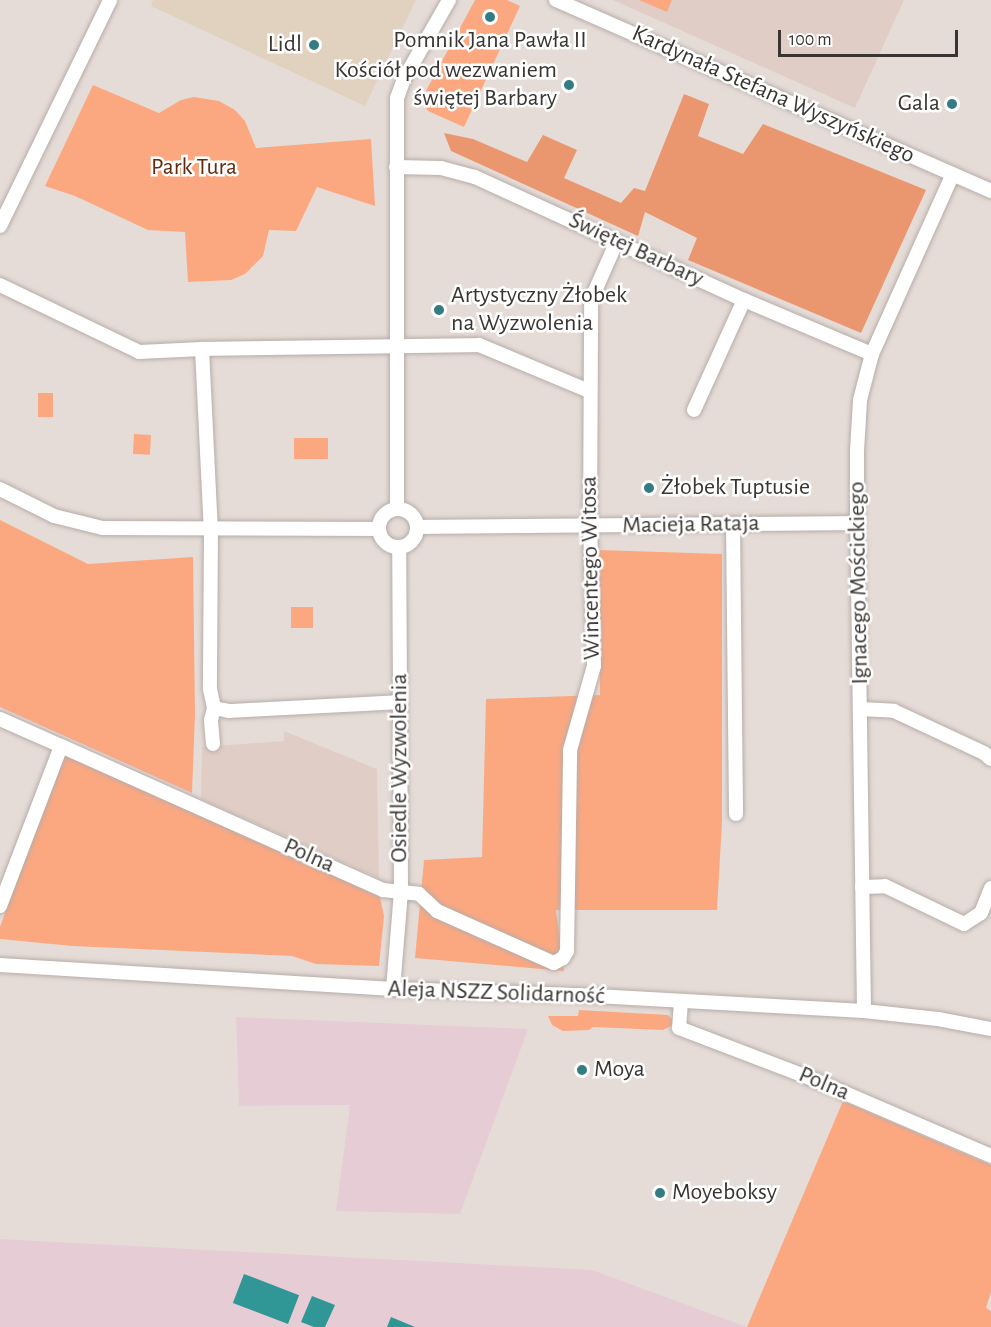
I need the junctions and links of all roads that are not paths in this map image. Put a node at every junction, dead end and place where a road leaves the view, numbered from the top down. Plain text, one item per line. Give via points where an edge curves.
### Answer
1 (110, 0) edge
2 (449, 0) edge
3 (556, 0) edge
4 (396, 167) junction
5 (952, 174) junction
6 (991, 191) edge
7 (0, 226) edge
8 (617, 241) junction
9 (0, 285) edge
10 (744, 300) junction
11 (398, 346) junction
12 (202, 349) junction
13 (872, 354) junction
14 (589, 391) junction
15 (694, 410) dead end
16 (0, 489) edge
17 (397, 509) junction
18 (857, 523) junction
19 (733, 525) junction
20 (590, 526) junction
21 (417, 527) junction
22 (379, 529) junction
23 (211, 530) junction
24 (399, 547) junction
25 (400, 702) junction
26 (214, 708) junction
27 (861, 709) junction
28 (0, 719) edge
29 (213, 744) dead end
30 (62, 746) junction
31 (991, 759) edge
32 (736, 814) dead end
33 (862, 887) junction
34 (991, 888) edge
35 (401, 891) junction
36 (0, 906) edge
37 (554, 963) joint
38 (0, 964) edge
39 (393, 989) junction
40 (681, 1001) junction
41 (864, 1011) junction
42 (991, 1029) edge
43 (991, 1156) edge

1 - 7 street
2 - 4 street via 397,98
3 - 5 street, Kardynała Stefana Wyszyńskiego
4 - 8 street, Świętej Barbary via 441,168 466,174
4 - 11 street
5 - 6 street, Kardynała Stefana Wyszyńskiego
5 - 13 street, Ignacego Mościckiego
8 - 10 street, Świętej Barbary
8 - 14 street, Wincentego Witosa via 591,300
9 - 12 street via 139,352
10 - 13 street, Świętej Barbary
10 - 15 street
11 - 12 street
11 - 14 street via 479,345
11 - 17 street
12 - 23 street
13 - 18 street, Ignacego Mościckiego via 860,400
14 - 20 street, Wincentego Witosa
16 - 23 street via 54,516 81,524
17 - 21 street via 411,514
17 - 22 street via 384,516
18 - 19 street, Macieja Rataja
18 - 27 street, Ignacego Mościckiego
19 - 20 street, Macieja Rataja
19 - 32 street
20 - 21 street, Macieja Rataja
20 - 37 street, Wincentego Witosa via 594,666 570,750 567,951 564,958
21 - 24 street via 412,541
22 - 23 street
22 - 24 street via 385,542
23 - 26 street via 210,689
24 - 25 street, Osiedle Wyzwolenia
25 - 26 street via 229,711
25 - 35 street, Osiedle Wyzwolenia
26 - 29 street
27 - 31 street via 894,711
27 - 33 street, Ignacego Mościckiego
28 - 30 street, Polna
30 - 35 street, Polna via 383,890
30 - 36 street
33 - 34 street via 885,886 964,924 981,913
33 - 41 street, Ignacego Mościckiego
35 - 37 street, Polna via 419,894 437,911
35 - 39 street, Osiedle Wyzwolenia
38 - 39 street, Aleja NSZZ Solidarność
39 - 40 street, Aleja NSZZ Solidarność
40 - 41 street, Aleja NSZZ Solidarność
40 - 43 street, Polna via 680,1028 810,1078
41 - 42 street, Aleja NSZZ Solidarność

